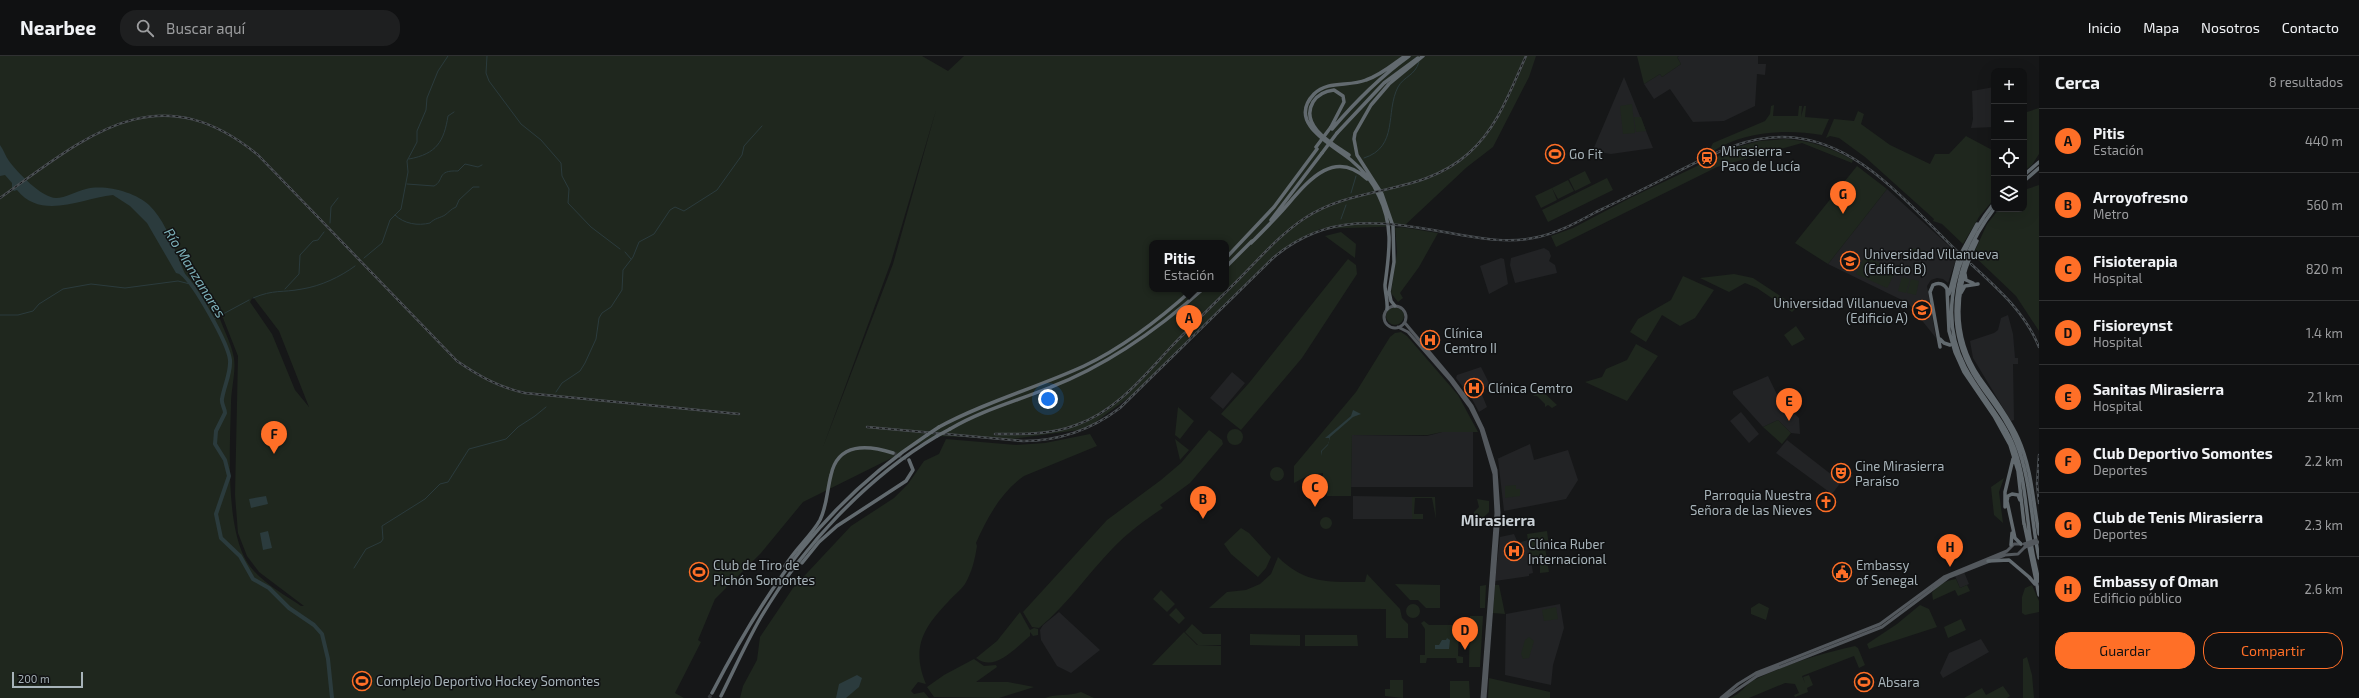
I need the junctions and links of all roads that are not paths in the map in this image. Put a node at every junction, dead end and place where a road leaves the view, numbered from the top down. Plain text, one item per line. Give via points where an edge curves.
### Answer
1 (1405, 56) edge
2 (1409, 56) edge
3 (1422, 56) edge
4 (1331, 128) junction
5 (2039, 162) edge
6 (2039, 168) edge
7 (2027, 172) edge
8 (2027, 178) edge
9 (1380, 194) junction
10 (1991, 207) edge
11 (1989, 209) junction
12 (1993, 212) edge
13 (1993, 212) edge
14 (1250, 243) junction
15 (1229, 255) edge
16 (1968, 262) junction
17 (1229, 264) edge
18 (1189, 292) edge
19 (1199, 292) edge
20 (1396, 306) junction
21 (1959, 306) junction
22 (1947, 307) junction
23 (1387, 309) junction
24 (1405, 323) junction
25 (1398, 327) junction
26 (1939, 338) junction
27 (1950, 345) dead end
28 (1940, 347) dead end
29 (1971, 383) junction
30 (2008, 433) junction
31 (893, 453) tunnel mouth
32 (2012, 453) junction
33 (909, 460) dead end
34 (2031, 482) junction
35 (2033, 522) junction
36 (2024, 524) junction
37 (2039, 534) edge
38 (2039, 539) edge
39 (2039, 542) edge
40 (2010, 546) junction
41 (2026, 547) junction
42 (2013, 554) junction
43 (2039, 558) edge
44 (1988, 561) junction
45 (785, 581) junction
46 (2039, 581) edge
47 (775, 584) junction
48 (2039, 591) edge
49 (2039, 595) edge
50 (2039, 598) edge
51 (1861, 634) junction
52 (1855, 636) junction
53 (712, 693) tunnel mouth
54 (721, 696) dead end
55 (1483, 698) edge
56 (1721, 698) edge
57 (1725, 698) edge

1 - 9 highway via 1377,76 1364,81 1330,85 1315,93 1307,105 1309,126 1315,134 1361,170
2 - 4 highway via 1379,79
3 - 9 highway via 1382,92 1371,105 1355,133 1354,146 1357,155
3 - 14 highway, bridge via 1384,83 1337,133 1279,210
4 - 9 highway via 1344,102 1343,96 1334,90 1324,92 1315,99 1310,112 1312,123 1320,134 1362,168
4 - 15 highway, bridge via 1274,206
5 - 7 highway
6 - 8 highway
9 - 14 highway via 1361,174 1343,167 1326,170 1308,181
9 - 20 highway via 1393,226 1394,262 1389,292 1391,301
9 - 23 highway via 1391,239 1385,285
10 - 11 highway
11 - 22 highway via 1958,258
11 - 30 highway via 1957,270 1952,292 1952,324 1956,346 1965,367
12 - 16 highway
13 - 35 highway via 1978,233 1961,272 1956,298 1957,333 1968,365 2016,440 2026,476
14 - 17 highway
16 - 21 highway via 1960,288
16 - 21 highway via 1965,277 1968,281 1978,284 1963,288
18 - 47 highway, bridge via 1126,342 1085,366 986,404 927,435 889,462 845,501 807,542
19 - 45 highway, bridge via 1129,347 1088,371 1051,388 983,412 950,428 894,466 863,493 812,546
20 - 23 main road
20 - 24 main road via 1405,311
21 - 34 highway via 1960,333 1964,348 1971,363 2014,428 2026,456
22 - 26 highway via 1946,288 1941,284 1935,284 1930,292
22 - 29 highway via 1953,348
23 - 25 main road via 1384,317 1386,323
24 - 25 main road
24 - 55 main road via 1472,406 1483,429 1496,470 1499,513
25 - 55 main road via 1408,332 1464,398 1481,430 1493,468 1497,505
26 - 27 highway
26 - 28 highway
29 - 30 highway
29 - 32 highway via 2001,427
30 - 41 highway via 2019,463
31 - 47 highway via 875,447 858,448 849,451 838,461 831,473 826,504 820,520 789,559
32 - 36 highway via 2019,478
32 - 40 highway via 2012,467 2004,496 2013,538
33 - 45 highway via 913,470 906,481 837,526 819,542
34 - 35 highway
34 - 37 highway
35 - 43 highway
36 - 41 highway
36 - 41 highway via 2019,497 2011,494 2007,499 2015,538
38 - 41 main road, bridge
39 - 41 main road, bridge
40 - 41 main road
40 - 42 main road
40 - 51 main road via 1944,577 1889,619
41 - 42 main road via 2018,554
41 - 46 highway
41 - 48 highway
41 - 49 highway
42 - 44 main road
44 - 50 highway via 2004,559 2013,562 2032,580
44 - 51 main road via 1945,579 1897,617
45 - 54 highway via 760,618
47 - 53 highway via 742,635
51 - 52 main road
52 - 56 main road via 1756,673
52 - 57 main road via 1757,676

